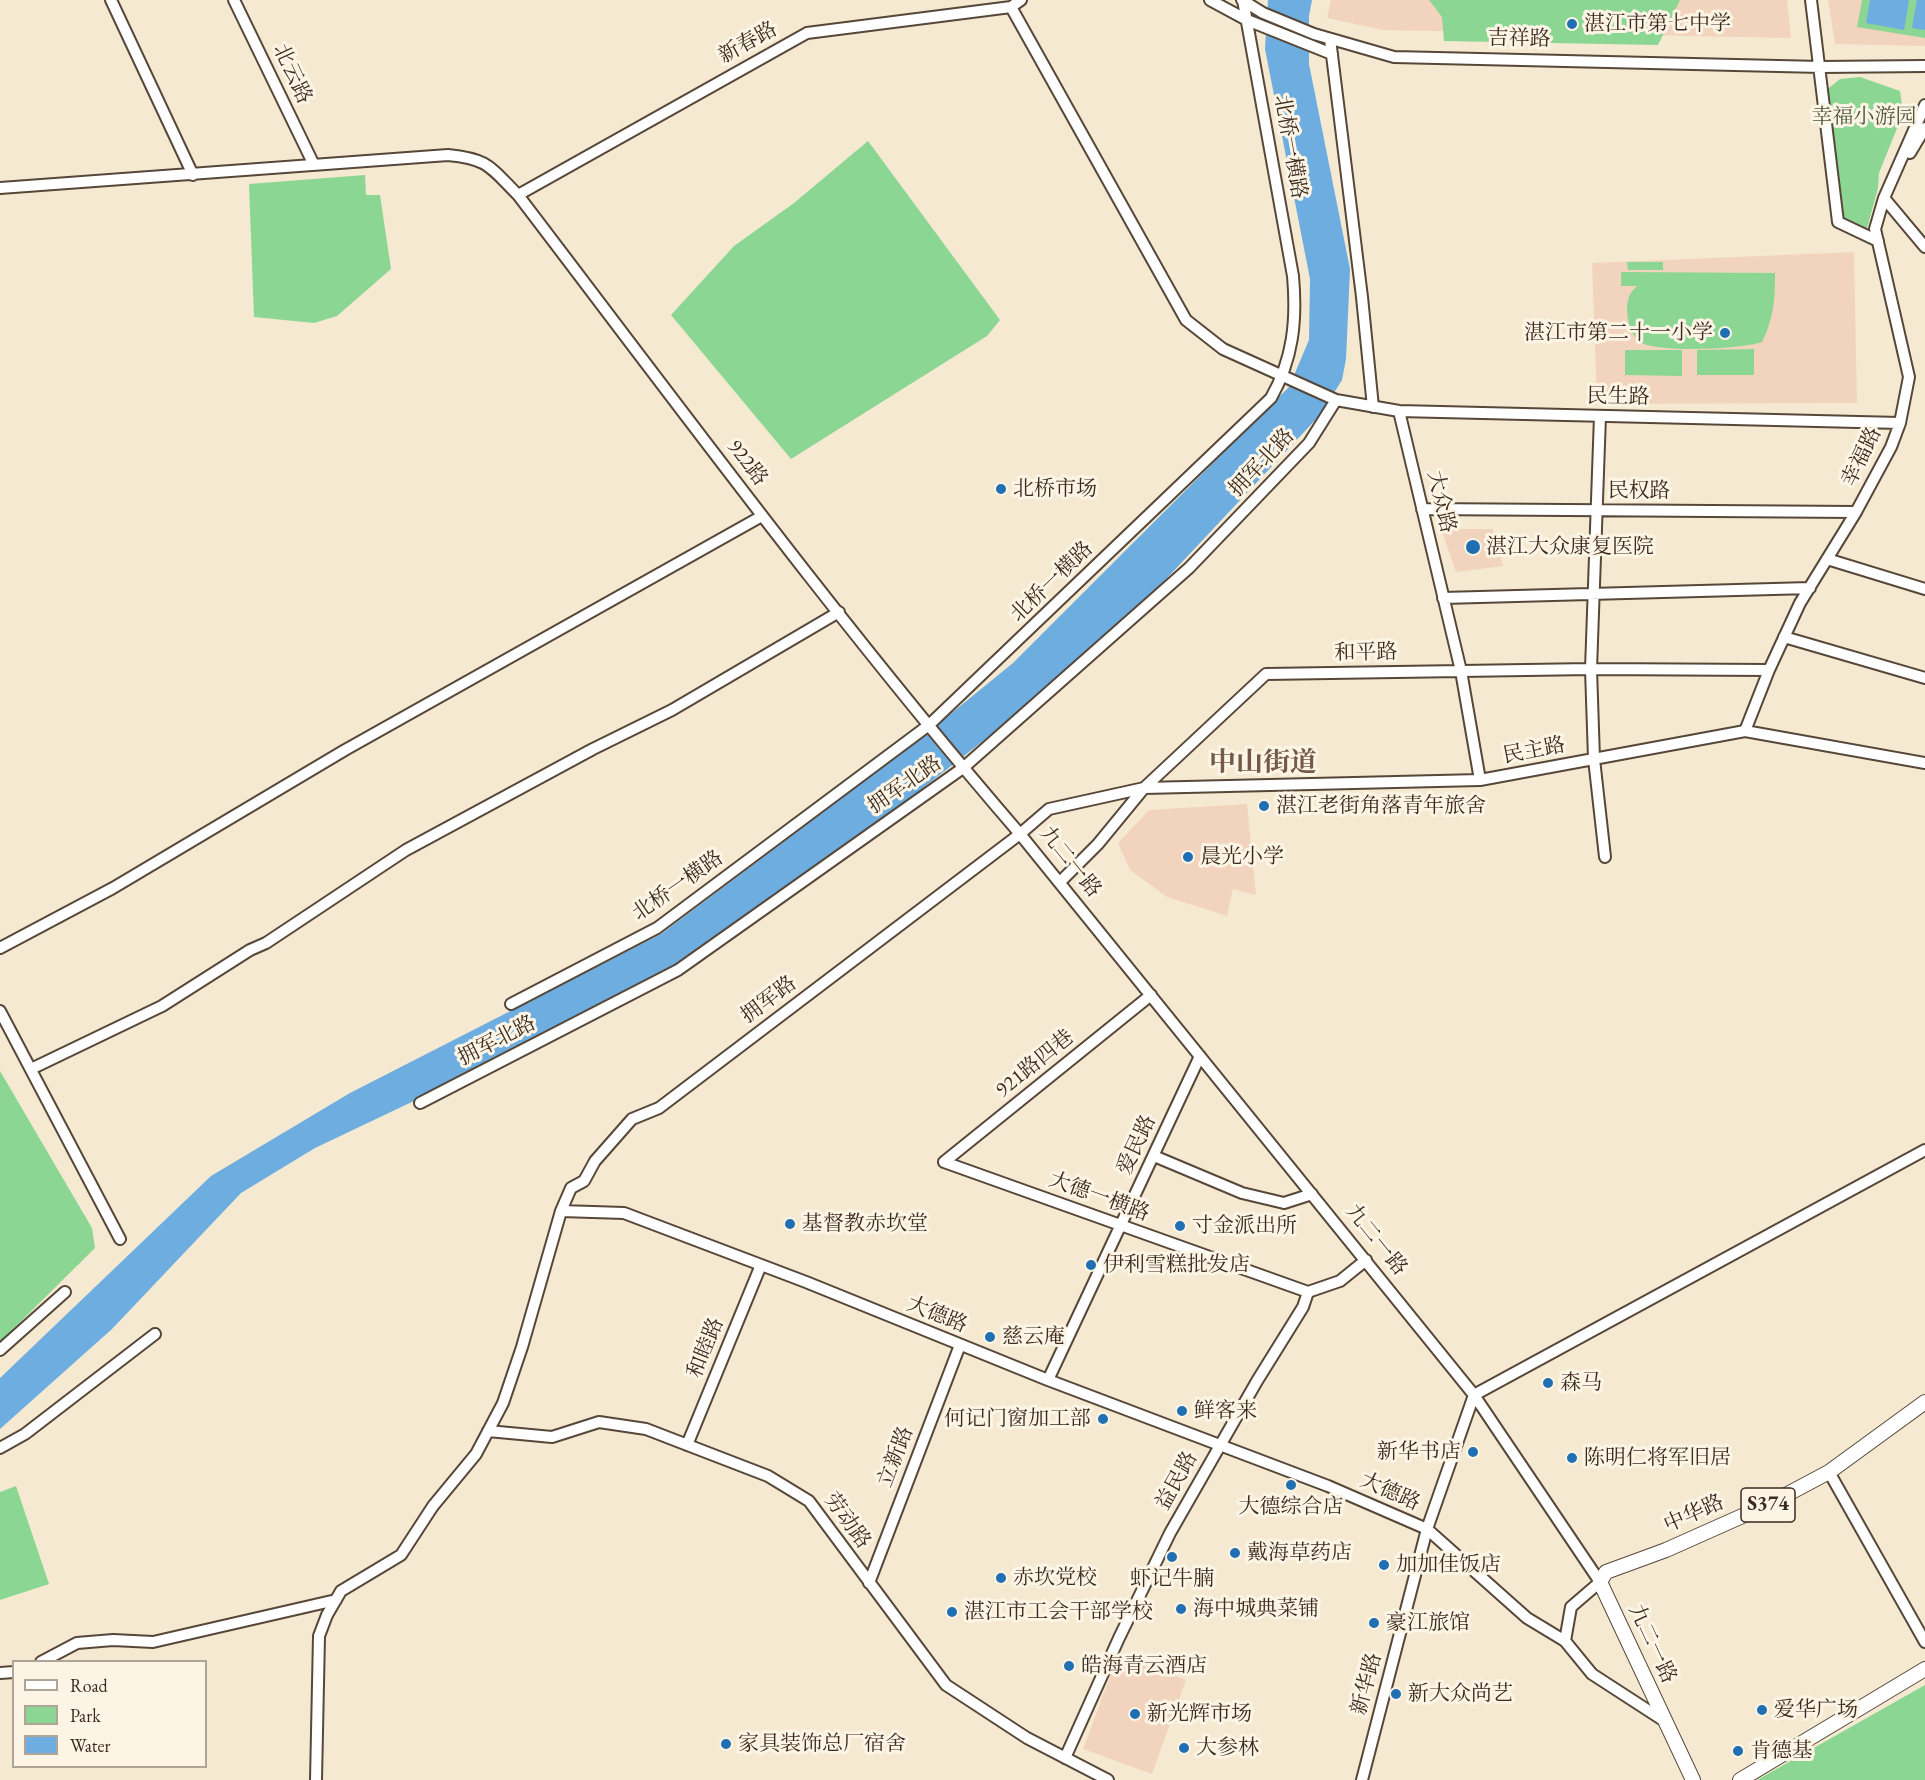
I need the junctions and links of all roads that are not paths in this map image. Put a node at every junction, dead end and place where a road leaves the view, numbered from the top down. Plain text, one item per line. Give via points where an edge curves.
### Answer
1 (111, 0) edge
2 (234, 0) edge
3 (1021, 0) edge
4 (1210, 0) edge
5 (1243, 0) edge
6 (1811, 0) edge
7 (1011, 7) junction
8 (1247, 20) junction
9 (1330, 39) junction
10 (1332, 54) junction
11 (1925, 66) edge
12 (1821, 67) junction
13 (1925, 105) edge
14 (1925, 128) edge
15 (314, 165) junction
16 (193, 175) junction
17 (0, 188) edge
18 (518, 195) junction
19 (1884, 198) junction
20 (1878, 241) junction
21 (1925, 247) edge
22 (1283, 376) junction
23 (1336, 400) junction
24 (1372, 407) junction
25 (1399, 411) junction
26 (1600, 416) junction
27 (1900, 423) junction
28 (1422, 509) junction
29 (1596, 510) junction
30 (1856, 512) junction
31 (762, 516) junction
32 (1827, 559) junction
33 (1810, 588) junction
34 (1925, 589) edge
35 (1594, 594) junction
36 (1443, 598) junction
37 (839, 612) junction
38 (1784, 637) junction
39 (1591, 669) junction
40 (1768, 670) junction
41 (1461, 671) junction
42 (1925, 678) edge
43 (929, 725) junction
44 (1745, 731) junction
45 (1594, 759) junction
46 (1925, 763) edge
47 (963, 768) junction
48 (1480, 780) junction
49 (1144, 788) junction
50 (1020, 834) junction
51 (1605, 857) dead end
52 (1060, 882) junction
53 (0, 948) edge
54 (1151, 995) junction
55 (510, 1004) dead end
56 (0, 1011) edge
57 (1200, 1056) junction
58 (31, 1069) junction
59 (420, 1103) dead end
60 (1925, 1150) edge
61 (1154, 1156) junction
62 (944, 1162) joint
63 (1312, 1194) junction
64 (561, 1211) junction
65 (1122, 1226) junction
66 (120, 1239) dead end
67 (1366, 1260) junction
68 (761, 1265) junction
69 (65, 1292) dead end
70 (1308, 1292) junction
71 (155, 1334) dead end
72 (960, 1345) junction
73 (0, 1350) edge
74 (1048, 1380) junction
75 (1474, 1395) junction
76 (1925, 1402) edge
77 (488, 1431) junction
78 (1220, 1444) junction
79 (687, 1445) junction
80 (0, 1448) edge
81 (1829, 1472) junction
82 (1427, 1529) junction
83 (1599, 1582) junction
84 (868, 1583) junction
85 (336, 1600) junction
86 (1565, 1641) junction
87 (1925, 1642) edge
88 (45, 1660) edge
89 (1925, 1669) edge
90 (1666, 1722) junction
91 (1065, 1758) junction
92 (1747, 1778) edge
93 (316, 1780) edge
94 (1108, 1780) edge
95 (1362, 1780) edge
96 (1693, 1780) edge

1 - 16 street
2 - 15 street, 北云路
3 - 7 street, 新春路
4 - 8 street
5 - 8 street, 北桥一横路
5 - 9 street, 吉祥路 via 1263,13
6 - 12 street
7 - 18 street, 新春路 via 807,33
7 - 22 street, 民生路 via 1186,320 1223,349
8 - 10 street
8 - 22 street, 北桥一横路 via 1293,276 1293,341
9 - 10 street
9 - 12 street, 吉祥路 via 1394,57
10 - 24 street
11 - 12 street, 吉祥路
12 - 20 street via 1838,222
13 - 19 street
14 - 19 street
15 - 16 street, 922路
15 - 18 street, 922路 via 447,155 474,157
16 - 17 street, 922路
18 - 31 street, 922路
19 - 20 street, 幸福路 via 1875,229
19 - 21 street
20 - 27 street, 幸福路 via 1909,377
22 - 23 street, 民生路
22 - 43 street, 北桥一横路 via 1271,398 1253,417
23 - 24 street, 民生路
23 - 47 street, 拥军北路 via 1309,443 1189,568
24 - 25 street, 民生路
25 - 26 street, 民生路
25 - 28 street, 大众路
26 - 27 street, 民生路
26 - 29 street
27 - 30 street, 幸福路
28 - 29 street, 民权路
28 - 36 street, 大众路
29 - 30 street, 民权路
29 - 35 street
30 - 32 street, 幸福路
31 - 37 street, 922路
31 - 53 street via 345,750 113,888
32 - 33 street, 幸福路
32 - 34 street
33 - 35 street
33 - 38 street, 幸福路
35 - 36 street
35 - 39 street
36 - 41 street, 大众路
37 - 43 street, 922路
37 - 58 street via 672,710 406,850 162,1006
38 - 40 street, 幸福路
38 - 42 street
39 - 40 street, 和平路
39 - 41 street, 和平路
39 - 45 street
40 - 44 street, 幸福路
41 - 48 street, 大众路
41 - 49 street, 和平路 via 1266,674
43 - 47 street, 922路
43 - 55 street, 北桥一横路 via 657,928
44 - 45 street, 民主路
44 - 46 street, 民主路
45 - 48 street, 民主路
45 - 51 street
47 - 50 street, 九二一路
47 - 59 street, 拥军北路 via 678,970
48 - 49 street, 民主路
49 - 50 street via 1049,808
49 - 52 street, 和平路 via 1098,844
50 - 52 street, 九二一路
50 - 64 street, 拥军路 via 658,1108 632,1119 584,1181 571,1188
52 - 54 street, 九二一路
54 - 57 street, 九二一路
54 - 62 street, 921路四巷
56 - 58 street
57 - 61 street, 爱民路
57 - 63 street, 九二一路
58 - 66 street
60 - 75 street
61 - 63 street via 1242,1193 1284,1203
61 - 65 street, 爱民路
62 - 65 street, 大德一横路
63 - 67 street, 九二一路
64 - 68 street, 大德路 via 624,1213
64 - 77 street, 拥军路 via 522,1347 503,1403
65 - 70 street, 大德一横路
65 - 74 street, 爱民路
67 - 70 street via 1340,1281
67 - 75 street, 九二一路
68 - 72 street, 大德路
68 - 79 street, 和睦路
69 - 73 street
70 - 78 street, 益民路 via 1303,1307
71 - 80 street via 25,1434
72 - 74 street, 大德路
72 - 84 street, 立新路
74 - 78 street, 大德路
75 - 82 street, 新华路
75 - 83 street, 九二一路
76 - 81 main road, 中华路 / S374
77 - 79 street, 劳动路 via 552,1437 598,1422 646,1429
77 - 85 street, 拥军路 via 476,1454 433,1506 401,1555 341,1591
78 - 82 street, 大德路
78 - 91 street, 益民路 via 1170,1533
79 - 84 street, 劳动路 via 768,1476 809,1501
81 - 83 main road, 中华路 / S374 via 1767,1505 1606,1572
81 - 87 street
82 - 86 street, 大德路 via 1527,1618
82 - 95 street, 新华路
83 - 86 street via 1571,1607
83 - 90 main road, 九二一路
84 - 91 street, 劳动路 via 946,1685
85 - 88 street via 153,1642 77,1643
85 - 93 street via 319,1636
86 - 90 street, 大德路 via 1592,1674
89 - 92 main road
90 - 96 main road, 九二一路
91 - 94 street, 劳动路

